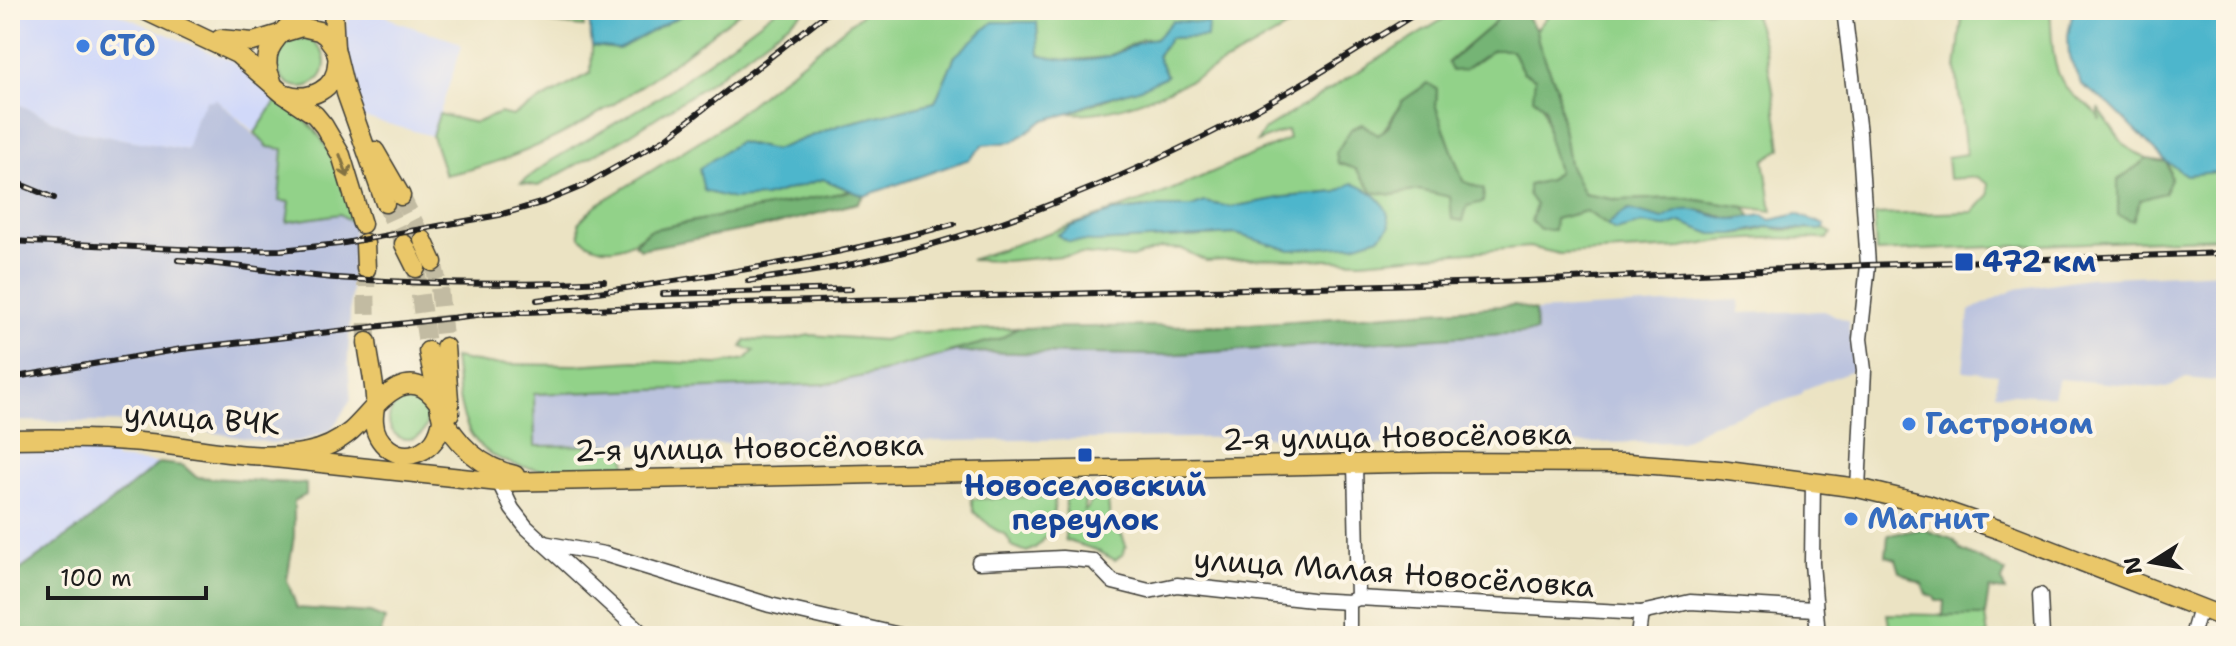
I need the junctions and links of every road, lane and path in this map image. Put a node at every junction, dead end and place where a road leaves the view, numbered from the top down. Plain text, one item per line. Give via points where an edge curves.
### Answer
1 (144, 10) edge
2 (303, 10) edge
3 (333, 10) edge
4 (1844, 10) edge
5 (282, 33) junction
6 (198, 34) junction
7 (336, 54) junction
8 (278, 89) junction
9 (393, 200) tunnel mouth
10 (362, 224) dead end
11 (414, 242) tunnel mouth
12 (365, 243) dead end
13 (425, 265) tunnel mouth
14 (366, 269) tunnel mouth
15 (438, 406) junction
16 (375, 408) junction
17 (348, 433) junction
18 (10, 439) edge
19 (468, 451) junction
20 (409, 455) junction
21 (265, 457) junction
22 (1355, 464) junction
23 (358, 468) junction
24 (545, 480) junction
25 (476, 481) junction
26 (1813, 481) junction
27 (499, 482) junction
28 (1858, 488) junction
29 (543, 543) junction
30 (979, 562) dead end
31 (2040, 595) dead end
32 (1353, 600) junction
33 (2200, 608) junction
34 (1815, 609) junction
35 (1641, 613) junction
36 (2226, 618) edge
37 (645, 636) edge
38 (904, 636) edge
39 (1349, 636) edge
40 (1638, 636) edge
41 (1818, 636) edge
42 (2042, 636) edge
43 (2192, 636) edge

1 - 6 main road
2 - 5 main road
3 - 7 main road
4 - 28 street via 1868,265 1860,339 1864,370
5 - 6 main road via 246,42
5 - 7 main road via 311,28 326,36
5 - 8 main road via 266,63
6 - 8 main road via 237,54
7 - 8 main road via 333,80 319,92 302,97
7 - 9 main road via 353,114
8 -> 10 main road via 315,115 333,140
11 - 13 main road
12 - 14 main road
15 - 16 main road via 427,391 405,386 387,393
15 - 19 main road, 2-я улица Новосёловка
15 - 19 main road via 436,349 451,416
15 - 20 main road via 442,420 435,440
16 - 17 main road, улица ВЧК
16 - 17 main road via 367,342 364,397
16 - 20 main road via 375,432 382,443
17 - 21 main road, улица ВЧК via 319,449
18 - 21 main road, улица ВЧК via 148,443
19 - 24 main road, 2-я улица Новосёловка via 504,473
20 - 23 main road
20 - 25 main road, 2-я улица Новосёловка
21 - 23 main road, 2-я улица Новосёловка
22 - 24 main road, 2-я улица Новосёловка
22 - 26 main road, 2-я улица Новосёловка via 1628,463
22 - 32 street
23 - 25 main road, 2-я улица Новосёловка
24 - 27 main road, 2-я улица Новосёловка
25 - 27 main road, 2-я улица Новосёловка
26 - 28 main road, 2-я улица Новосёловка
26 - 34 street
27 - 29 street via 512,509
28 - 33 main road, 2-я улица Новосёловка via 1961,516
29 - 37 street
29 - 38 street via 604,554 770,605
30 - 32 street, улица Малая Новосёловка via 1093,561 1113,582 1149,591 1177,585
31 - 42 street
32 - 35 street, улица Малая Новосёловка
32 - 39 street
33 - 36 main road, 2-я улица Новосёловка
33 - 43 street
34 - 35 street, улица Малая Новосёловка via 1690,602
34 - 41 street
35 - 40 street

